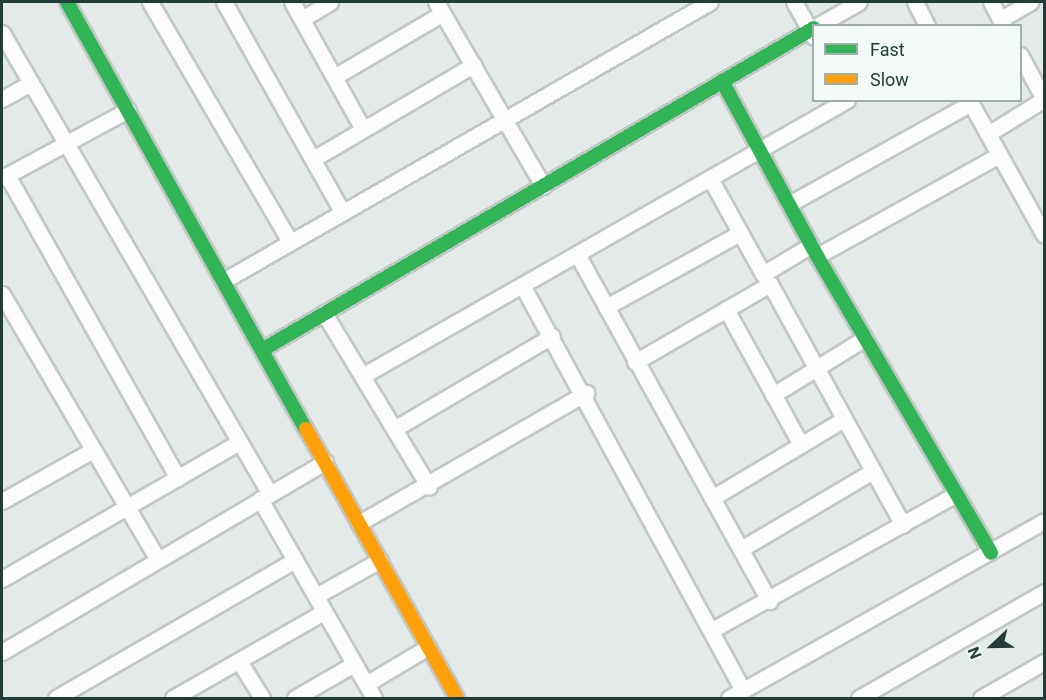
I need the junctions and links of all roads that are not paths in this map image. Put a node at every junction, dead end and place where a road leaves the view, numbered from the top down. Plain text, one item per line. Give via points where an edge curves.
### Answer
1 (67, 2) edge
2 (150, 2) edge
3 (224, 2) edge
4 (292, 2) edge
5 (330, 2) edge
6 (710, 2) edge
7 (794, 2) edge
8 (859, 2) edge
9 (915, 2) edge
10 (991, 2) edge
11 (1030, 2) edge
12 (440, 7) edge
13 (302, 19) junction
14 (1003, 22) edge
15 (824, 24) edge
16 (926, 24) edge
17 (812, 27) edge
18 (812, 31) edge
19 (2, 33) edge
20 (1022, 59) edge
21 (473, 65) junction
22 (334, 77) junction
23 (722, 81) junction
24 (31, 83) junction
25 (2, 99) edge
26 (1044, 99) edge
27 (843, 102) edge
28 (970, 102) edge
29 (128, 110) junction
30 (503, 117) junction
31 (363, 129) junction
32 (988, 134) junction
33 (65, 143) junction
34 (760, 150) junction
35 (999, 155) junction
36 (313, 159) junction
37 (4, 176) edge
38 (710, 178) junction
39 (543, 186) junction
40 (789, 204) junction
41 (342, 211) junction
42 (738, 234) junction
43 (1044, 235) edge
44 (290, 242) junction
45 (814, 251) junction
46 (577, 254) junction
47 (223, 281) junction
48 (522, 285) junction
49 (2, 294) edge
50 (606, 307) junction
51 (726, 309) junction
52 (324, 314) junction
53 (552, 336) junction
54 (865, 338) junction
55 (262, 350) junction
56 (635, 362) junction
57 (817, 368) junction
58 (362, 376) junction
59 (586, 393) junction
60 (772, 395) junction
61 (844, 419) junction
62 (394, 429) junction
63 (238, 443) junction
64 (801, 445) junction
65 (93, 450) junction
66 (325, 462) junction
67 (873, 471) junction
68 (178, 478) junction
69 (429, 487) junction
70 (956, 494) junction
71 (265, 497) junction
72 (712, 498) junction
73 (2, 501) edge
74 (126, 506) junction
75 (1044, 522) edge
76 (359, 523) junction
77 (903, 525) junction
78 (741, 549) junction
79 (991, 553) junction
80 (158, 560) junction
81 (295, 560) junction
82 (380, 560) junction
83 (2, 579) edge
84 (1044, 592) edge
85 (315, 596) junction
86 (769, 601) junction
87 (324, 612) junction
88 (712, 630) junction
89 (429, 647) junction
90 (2, 652) edge
91 (239, 661) junction
92 (1044, 662) edge
93 (354, 664) junction
94 (366, 684) junction
95 (743, 691) junction
96 (190, 694) edge
97 (56, 699) edge
98 (173, 699) edge
99 (261, 699) edge
100 (296, 699) edge
101 (374, 699) edge
102 (457, 699) edge
103 (729, 699) edge
104 (859, 699) edge
105 (981, 699) edge

1 - 29 street
2 - 44 street
3 - 36 street
4 - 13 street
5 - 13 street
6 - 30 street
7 - 17 street
8 - 15 street
9 - 16 street
10 - 14 street
11 - 14 street
12 - 21 street
12 - 22 street
13 - 22 street
18 - 23 street
19 - 24 street
20 - 26 street
21 - 30 street
21 - 31 street
22 - 31 street
23 - 34 street
23 - 39 street
24 - 25 street
24 - 33 street
26 - 32 street
27 - 34 street
28 - 32 street
28 - 40 street
29 - 33 street
29 - 47 street
30 - 39 street
30 - 41 street
31 - 36 street
32 - 35 street
33 - 37 street
33 - 63 street
34 - 38 street
34 - 40 street
35 - 43 street
35 - 45 street
36 - 41 street
37 - 68 street
38 - 42 street
38 - 46 street
39 - 52 street
40 - 45 street
41 - 44 street
42 - 45 street via 762,274
42 - 50 street
44 - 47 street
45 - 54 street
46 - 48 street
46 - 50 street
47 - 55 street
48 - 53 street
48 - 58 street
49 - 65 street
50 - 56 street
51 - 56 street
51 - 57 street via 770,284
51 - 60 street
52 - 55 street
52 - 58 street
53 - 59 street
53 - 62 street
54 - 57 street
54 - 70 street
55 - 66 street
56 - 72 street
57 - 60 street
57 - 61 street
58 - 62 street
59 - 69 street
59 - 88 street
60 - 64 street
61 - 64 street
61 - 67 street
62 - 69 street
63 - 68 street
63 - 71 street
64 - 72 street
65 - 73 street
65 - 74 street
66 - 71 street
66 - 76 street
67 - 77 street
67 - 78 street
68 - 74 street
69 - 76 street
70 - 77 street
70 - 79 street
71 - 80 street
71 - 81 street
72 - 78 street
74 - 80 street
74 - 83 street
75 - 79 street
76 - 82 street
77 - 86 street
78 - 86 street
79 - 95 street
80 - 90 street
81 - 85 street
81 - 97 street
82 - 85 street
82 - 89 street
84 - 104 street
85 - 87 street
86 - 88 street
87 - 91 street
87 - 93 street
88 - 95 street
89 - 94 street
89 - 102 street
91 - 96 street
91 - 99 street
92 - 105 street
93 - 94 street
93 - 100 street
94 - 101 street
95 - 103 street
96 - 98 street

